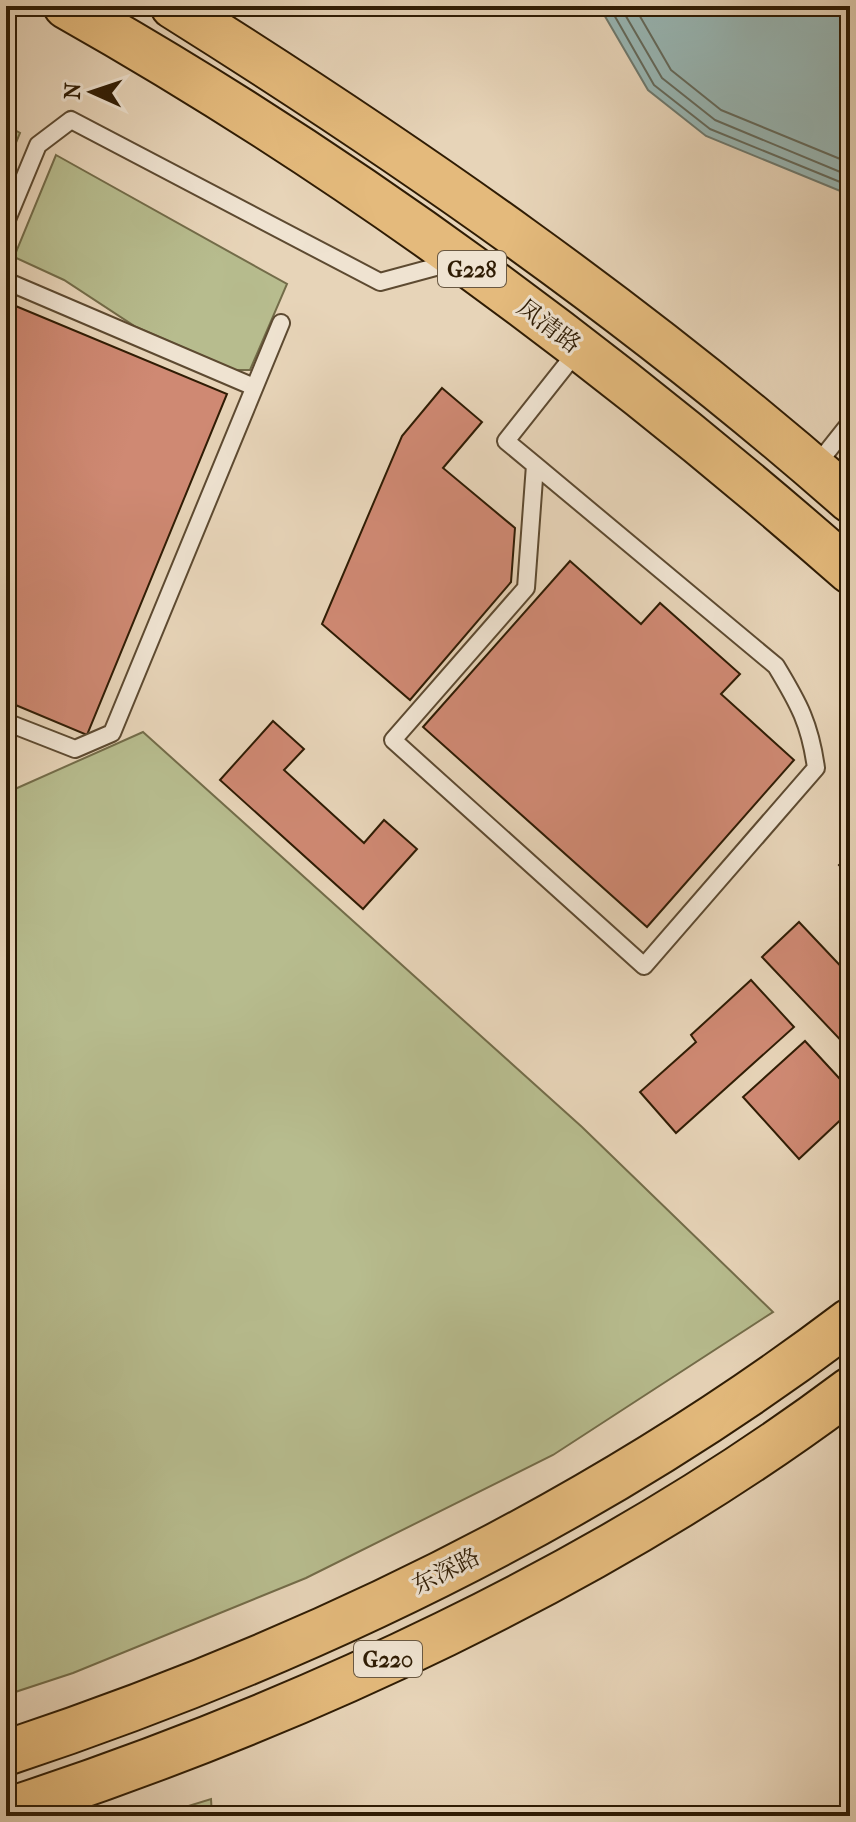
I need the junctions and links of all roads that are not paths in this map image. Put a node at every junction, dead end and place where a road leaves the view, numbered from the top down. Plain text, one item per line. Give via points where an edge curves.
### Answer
1 (66, 6) edge
2 (173, 6) edge
3 (6, 222) edge
4 (460, 261) junction
5 (6, 281) edge
6 (281, 323) dead end
7 (579, 349) junction
8 (254, 387) junction
9 (850, 423) edge
10 (535, 465) junction
11 (814, 468) junction
12 (850, 500) edge
13 (850, 571) edge
14 (6, 722) edge
15 (850, 1321) edge
16 (850, 1390) edge
17 (6, 1753) edge
18 (6, 1811) edge

1 - 4 highway, 凤清路 / G228 via 230,104
2 - 11 highway, G228 via 450,188 637,326
3 - 4 lane via 38,145 71,120 380,282
4 - 7 highway, 凤清路 / G228
5 - 8 lane
6 - 8 lane
7 - 10 lane via 506,441
7 - 13 highway, 凤清路 / G228 via 694,438
8 - 14 lane via 112,733 75,749
9 - 11 lane
10 - 10 lane via 776,666 812,735 816,768 644,966 393,740 526,588
11 - 12 highway, G228
15 - 17 highway, 东深路 / G220 via 720,1413 613,1479 392,1598 162,1696
16 - 18 highway, G220 via 749,1461 529,1591 298,1701

